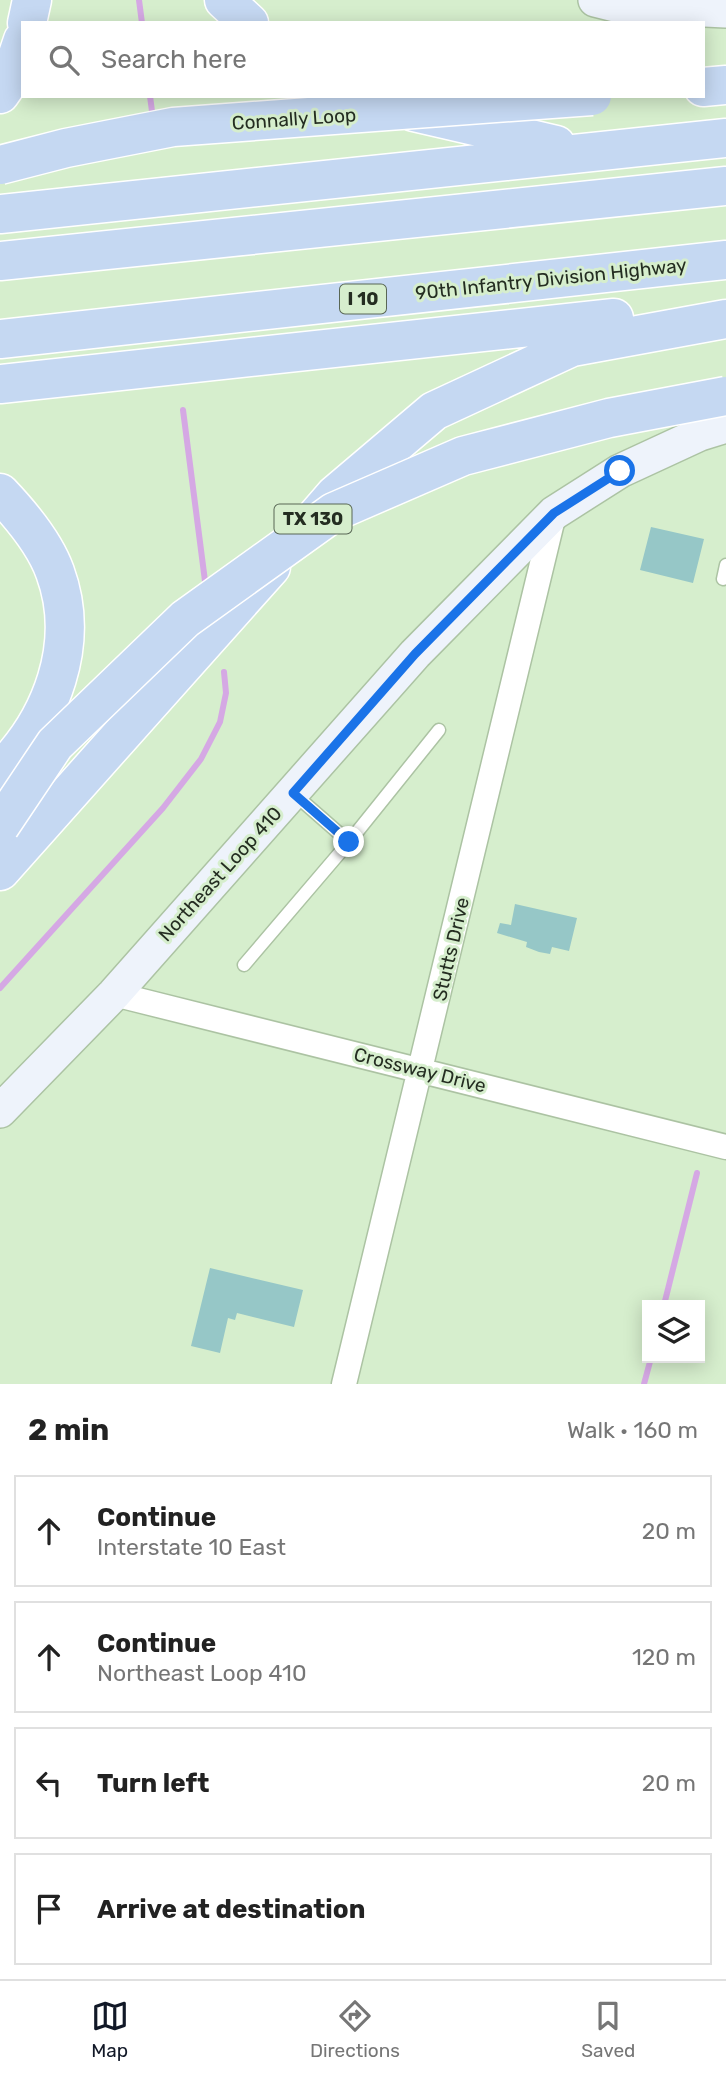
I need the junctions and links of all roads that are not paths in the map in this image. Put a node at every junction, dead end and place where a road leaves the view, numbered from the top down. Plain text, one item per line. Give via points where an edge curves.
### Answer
1 (32, 0) edge
2 (224, 0) edge
3 (595, 0) edge
4 (726, 11) edge
5 (27, 21) edge
6 (247, 21) edge
7 (21, 46) edge
8 (726, 85) edge
9 (705, 87) edge
10 (0, 94) edge
11 (365, 98) edge
12 (565, 98) edge
13 (726, 138) edge
14 (628, 148) junction
15 (0, 165) edge
16 (726, 186) edge
17 (0, 214) edge
18 (726, 260) edge
19 (0, 261) edge
20 (726, 308) edge
21 (726, 319) edge
22 (0, 339) edge
23 (0, 384) edge
24 (726, 396) edge
25 (726, 426) edge
26 (0, 493) edge
27 (554, 513) junction
28 (726, 565) edge
29 (723, 579) dead end
30 (439, 730) dead end
31 (0, 771) edge
32 (293, 793) junction
33 (0, 826) edge
34 (349, 842) junction
35 (0, 871) edge
36 (244, 965) dead end
37 (114, 994) junction
38 (422, 1070) junction
39 (0, 1111) edge
40 (726, 1147) edge
41 (344, 1384) edge

1 - 5 highway
2 - 6 highway
3 - 4 main road via 619,6
7 - 10 highway
8 - 9 highway
11 - 14 highway via 558,146
12 - 15 highway, Connally Loop, bridge via 173,127
13 - 14 highway
14 - 17 highway
16 - 19 highway
18 - 22 highway, 90th Infantry Division Highway / I 10
20 - 23 highway via 509,327
21 - 35 highway, TX 130 via 572,347 434,411 335,495
24 - 33 highway, bridge via 609,418 463,456 334,512 185,619 55,744
25 - 27 main road, Northeast Loop 410 via 620,471
26 - 31 highway via 18,512 54,568 65,621 58,675 38,726
27 - 32 main road, Northeast Loop 410 via 415,654
27 - 38 street, Stutts Drive
28 - 29 lane
30 - 34 lane
32 - 34 lane
32 - 37 main road, Northeast Loop 410
34 - 36 lane
37 - 38 street, Crossway Drive
37 - 39 main road, Northeast Loop 410
38 - 40 street, Crossway Drive
38 - 41 street, Stutts Drive

